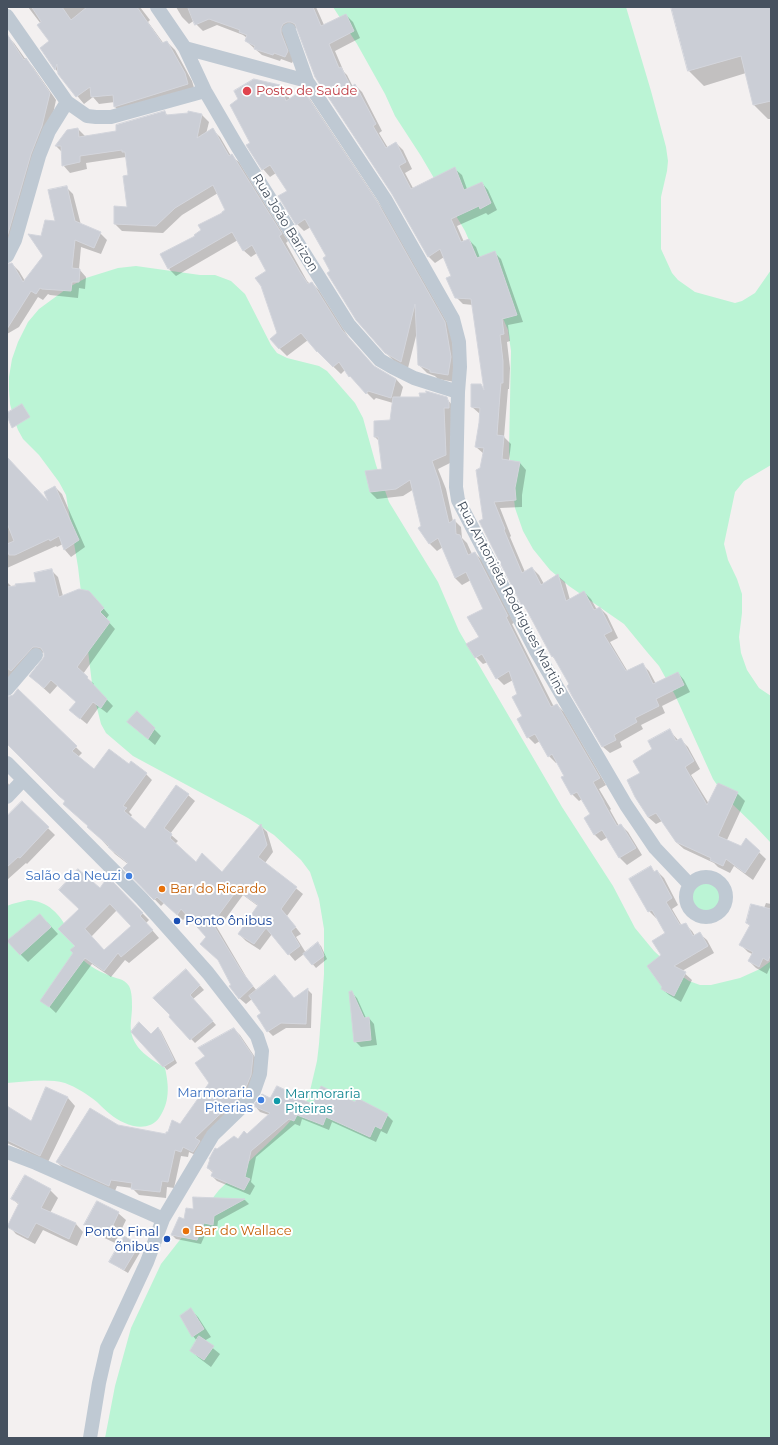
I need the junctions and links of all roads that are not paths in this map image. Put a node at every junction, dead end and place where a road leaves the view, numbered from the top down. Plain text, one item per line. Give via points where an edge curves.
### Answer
1 (157, 7) edge
2 (7, 16) edge
3 (288, 30) dead end
4 (185, 48) junction
5 (308, 81) junction
6 (205, 91) junction
7 (67, 102) junction
8 (7, 256) edge
9 (458, 392) junction
10 (36, 655) dead end
11 (7, 689) edge
12 (7, 763) edge
13 (24, 780) junction
14 (7, 797) edge
15 (690, 885) dead end
16 (7, 1152) edge
17 (163, 1219) junction
18 (90, 1438) edge

1 - 4 street, Rua João Barizon
2 - 7 street
3 - 5 street, Rua Antonieta Rodrigues Martins
4 - 5 street
4 - 6 street, Rua João Barizon
5 - 9 street, Rua Antonieta Rodrigues Martins via 385,199 453,319 459,342
6 - 7 street via 111,117 86,116
6 - 9 street, Rua João Barizon via 354,331 380,360 414,378
7 - 8 street via 46,137 15,240
9 - 15 street, Rua Antonieta Rodrigues Martins via 456,487 458,500 465,515 536,650 626,805 655,848
10 - 11 street
12 - 13 street
13 - 14 street
13 - 17 street via 142,899 208,972 257,1036 260,1044 262,1066 254,1091 244,1105 213,1135
16 - 17 street
17 - 18 street via 147,1262 107,1348

